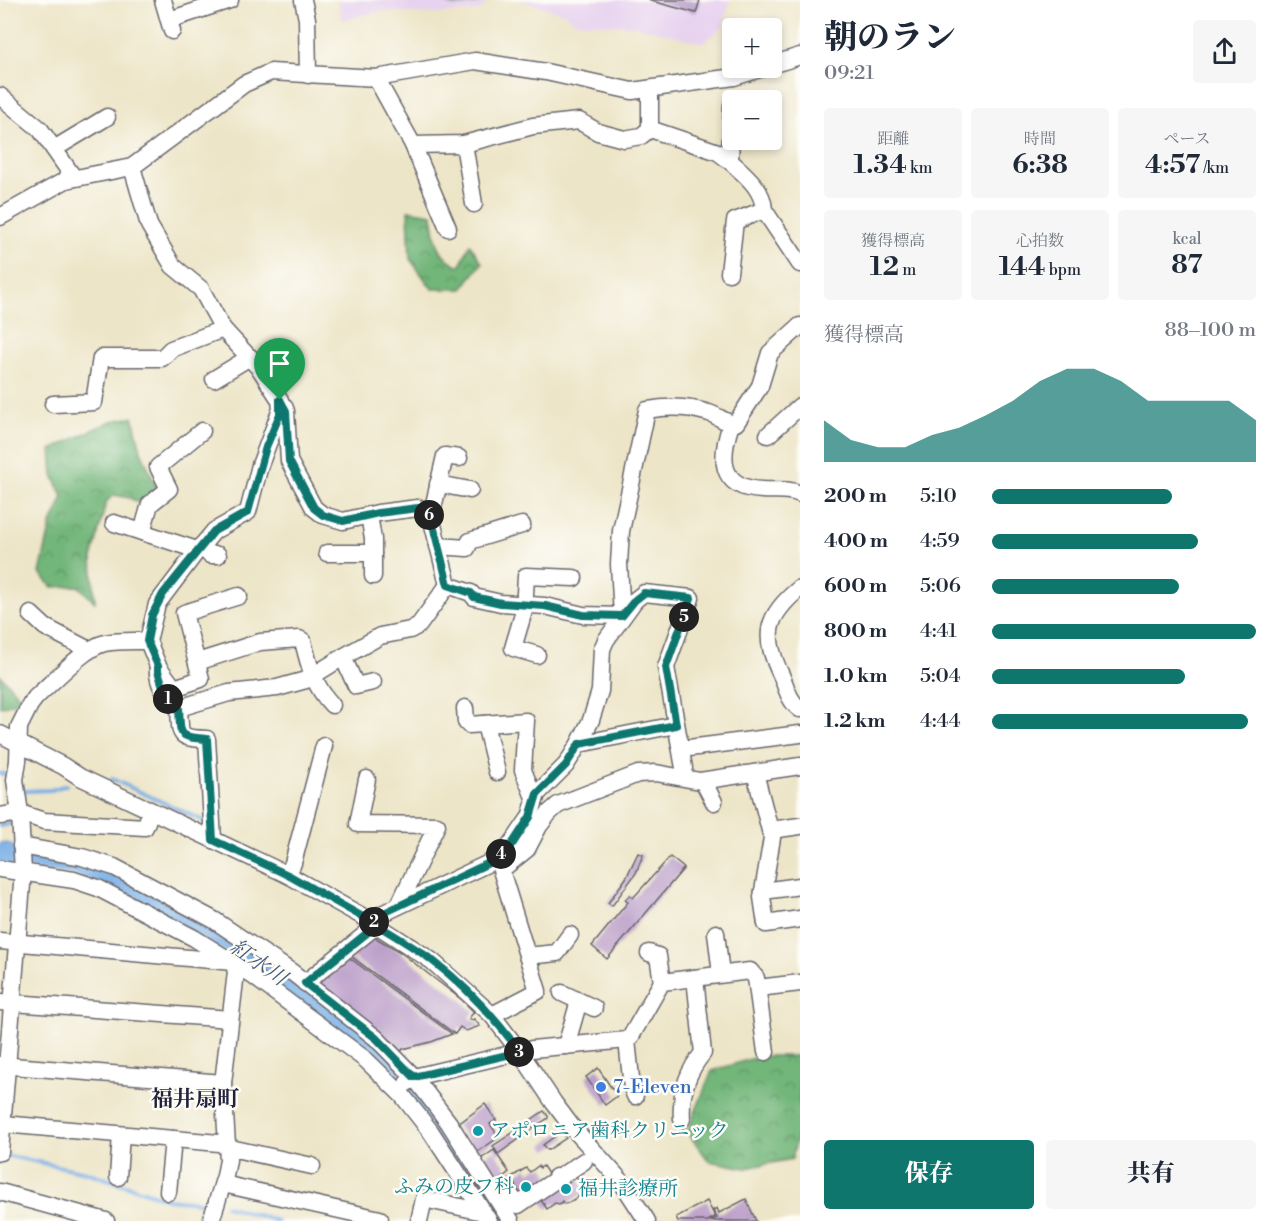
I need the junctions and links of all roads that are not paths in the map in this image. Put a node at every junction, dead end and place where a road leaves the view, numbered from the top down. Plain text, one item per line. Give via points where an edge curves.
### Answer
1 (163, 0) edge
2 (230, 0) edge
3 (303, 0) edge
4 (800, 56) edge
5 (782, 62) edge
6 (308, 75) junction
7 (376, 78) junction
8 (727, 78) edge
9 (650, 89) junction
10 (0, 96) edge
11 (107, 117) dead end
12 (650, 129) junction
13 (464, 144) junction
14 (413, 145) junction
15 (54, 149) junction
16 (730, 150) edge
17 (730, 161) junction
18 (132, 168) junction
19 (74, 178) junction
20 (474, 204) dead end
21 (764, 210) junction
22 (0, 217) edge
23 (448, 228) dead end
24 (800, 264) edge
25 (729, 273) dead end
26 (800, 326) edge
27 (223, 329) junction
28 (250, 357) junction
29 (214, 379) dead end
30 (280, 400) junction
31 (53, 404) dead end
32 (800, 406) edge
33 (730, 424) junction
34 (202, 431) dead end
35 (768, 435) dead end
36 (459, 458) dead end
37 (438, 484) junction
38 (470, 490) dead end
39 (800, 494) edge
40 (369, 515) junction
41 (431, 517) junction
42 (114, 523) dead end
43 (522, 525) dead end
44 (142, 532) junction
45 (438, 546) junction
46 (198, 549) junction
47 (327, 553) dead end
48 (373, 553) junction
49 (218, 555) dead end
50 (374, 576) dead end
51 (574, 578) dead end
52 (448, 585) junction
53 (800, 588) edge
54 (239, 597) dead end
55 (525, 604) junction
56 (31, 614) dead end
57 (622, 616) junction
58 (147, 641) junction
59 (89, 650) junction
60 (537, 655) dead end
61 (343, 657) junction
62 (197, 662) junction
63 (158, 666) junction
64 (311, 676) junction
65 (373, 682) dead end
66 (332, 705) dead end
67 (179, 708) junction
68 (465, 708) dead end
69 (800, 710) edge
70 (485, 724) junction
71 (676, 725) junction
72 (0, 734) edge
73 (800, 734) edge
74 (18, 743) junction
75 (579, 744) junction
76 (324, 746) dead end
77 (681, 749) junction
78 (800, 766) edge
79 (684, 768) dead end
80 (497, 772) dead end
81 (755, 773) junction
82 (367, 779) dead end
83 (703, 781) junction
84 (535, 800) junction
85 (714, 802) dead end
86 (151, 811) junction
87 (20, 813) junction
88 (0, 816) edge
89 (800, 826) edge
90 (771, 830) junction
91 (213, 840) junction
92 (21, 846) junction
93 (0, 869) edge
94 (22, 870) junction
95 (288, 875) junction
96 (800, 886) edge
97 (763, 891) junction
98 (399, 905) junction
99 (800, 919) edge
100 (373, 922) junction
101 (716, 933) dead end
102 (570, 935) dead end
103 (0, 941) edge
104 (17, 943) junction
105 (649, 953) dead end
106 (527, 956) junction
107 (233, 962) junction
108 (721, 974) junction
109 (695, 978) junction
110 (662, 982) junction
111 (305, 983) junction
112 (800, 984) edge
113 (758, 988) junction
114 (562, 993) dead end
115 (6, 1002) edge
116 (492, 1016) junction
117 (230, 1020) junction
118 (627, 1040) junction
119 (566, 1046) junction
120 (520, 1052) junction
121 (766, 1052) dead end
122 (3, 1065) edge
123 (224, 1083) junction
124 (405, 1084) junction
125 (635, 1096) dead end
126 (682, 1119) dead end
127 (3, 1125) junction
128 (121, 1135) junction
129 (173, 1139) junction
130 (0, 1146) edge
131 (228, 1146) junction
132 (584, 1161) dead end
133 (312, 1166) dead end
134 (118, 1177) dead end
135 (222, 1184) junction
136 (505, 1188) dead end
137 (0, 1192) edge
138 (168, 1192) dead end
139 (345, 1216) edge
140 (486, 1217) edge
141 (380, 1220) edge
142 (106, 1221) edge
143 (211, 1221) edge
144 (419, 1221) edge
145 (511, 1221) edge
146 (647, 1221) edge

1 - 2 street via 171,25
3 - 6 street
4 - 5 street
6 - 7 street
6 - 18 street via 271,72 243,84
7 - 9 street via 476,61 632,91
7 - 14 street
8 - 9 street
9 - 12 street
10 - 15 street via 40,129
11 - 15 street
12 - 13 street via 641,136 624,139 598,132 579,121 533,126
12 - 17 street via 718,152
13 - 14 street
13 - 20 street
14 - 23 street
15 - 19 street
16 - 17 street
17 - 21 street via 760,193
18 - 19 street
18 - 27 street via 152,231 173,266 201,289
19 - 22 street
21 - 24 street
21 - 25 street via 735,221
26 - 33 street via 770,353 760,386 740,420
27 - 28 street
27 - 31 street via 171,349 162,358 101,358 94,402
28 - 29 street
28 - 30 street
30 - 40 street via 286,411 289,461 314,508 343,521
30 - 46 street via 280,414 263,456 248,512 214,531
32 - 35 street
33 - 39 street via 723,452 725,468 734,481 755,489
33 - 57 street via 704,411 668,406 646,410 621,531
34 - 44 street via 158,466 169,489 150,504
36 - 37 street via 445,456
37 - 38 street
37 - 41 street
40 - 41 street via 418,508
40 - 48 street
41 - 45 street
42 - 44 street
43 - 45 street via 494,527 470,541 466,548
44 - 46 street
45 - 52 street
46 - 49 street
46 - 58 street via 156,604
47 - 48 street
48 - 50 street
51 - 55 street via 526,576
52 - 55 street via 480,598
52 - 61 street via 419,625 380,636
53 - 69 street via 782,602 768,640 791,700
54 - 62 street via 184,613
55 - 57 street via 583,615
55 - 60 street via 507,646
56 - 59 street via 45,627
57 - 71 street via 644,593 691,598 666,667
57 - 75 street via 602,648 600,690
58 - 59 street via 115,641
58 - 63 street
59 - 74 street via 30,705 19,727
61 - 64 street
61 - 65 street via 356,686
62 - 63 street via 201,679 174,688
62 - 64 street via 260,642 299,639 303,641
63 - 67 street via 166,696
64 - 66 street
64 - 67 street via 277,688 229,693
67 - 91 street via 181,733 188,738 207,739
68 - 70 street via 469,725
70 - 80 street
70 - 84 street via 526,721 523,770
71 - 75 street
71 - 77 street
72 - 74 street
73 - 77 street
74 - 86 street
74 - 87 street via 15,780
75 - 84 street
76 - 95 street
77 - 79 street
78 - 81 street
81 - 83 street
81 - 90 street
82 - 98 street via 358,824 437,825
83 - 85 street
83 - 106 street via 638,774 558,805 549,813 527,849 501,870
84 - 98 street via 524,828 491,862
86 - 87 street via 144,827 44,821
86 - 91 street
87 - 88 street
87 - 92 street
89 - 90 street
90 - 97 street
91 - 95 street
92 - 94 street
92 - 111 street via 82,856 114,867 214,920
93 - 94 street
94 - 104 street
94 - 107 street via 98,888
95 - 100 street
96 - 97 street
97 - 99 street via 766,924
98 - 100 street
100 - 111 street
100 - 116 street via 432,960
101 - 108 street
102 - 106 street via 557,952
103 - 104 street
104 - 107 street
104 - 115 street
105 - 110 street via 658,956
106 - 116 street via 538,991
107 - 117 street via 236,972
107 - 124 street
108 - 109 street
108 - 113 street via 750,971
109 - 110 street
109 - 126 street via 704,1053 692,1067 683,1091
110 - 118 street
111 - 124 street via 376,1038
112 - 113 street
113 - 121 street
114 - 119 street via 587,1004
115 - 117 street
115 - 122 street
116 - 120 street
117 - 123 street
118 - 119 street
118 - 125 street
119 - 120 street
120 - 124 street
120 - 146 street via 560,1111 624,1186
122 - 123 street
122 - 127 street
123 - 131 street
124 - 140 street
124 - 145 street via 449,1123
127 - 128 street
127 - 130 street
128 - 129 street
128 - 134 street
129 - 131 street
129 - 138 street
131 - 133 street
131 - 135 street
132 - 136 street via 518,1205
135 - 139 street
135 - 143 street
137 - 142 street
139 - 141 street
140 - 144 street via 419,1197

